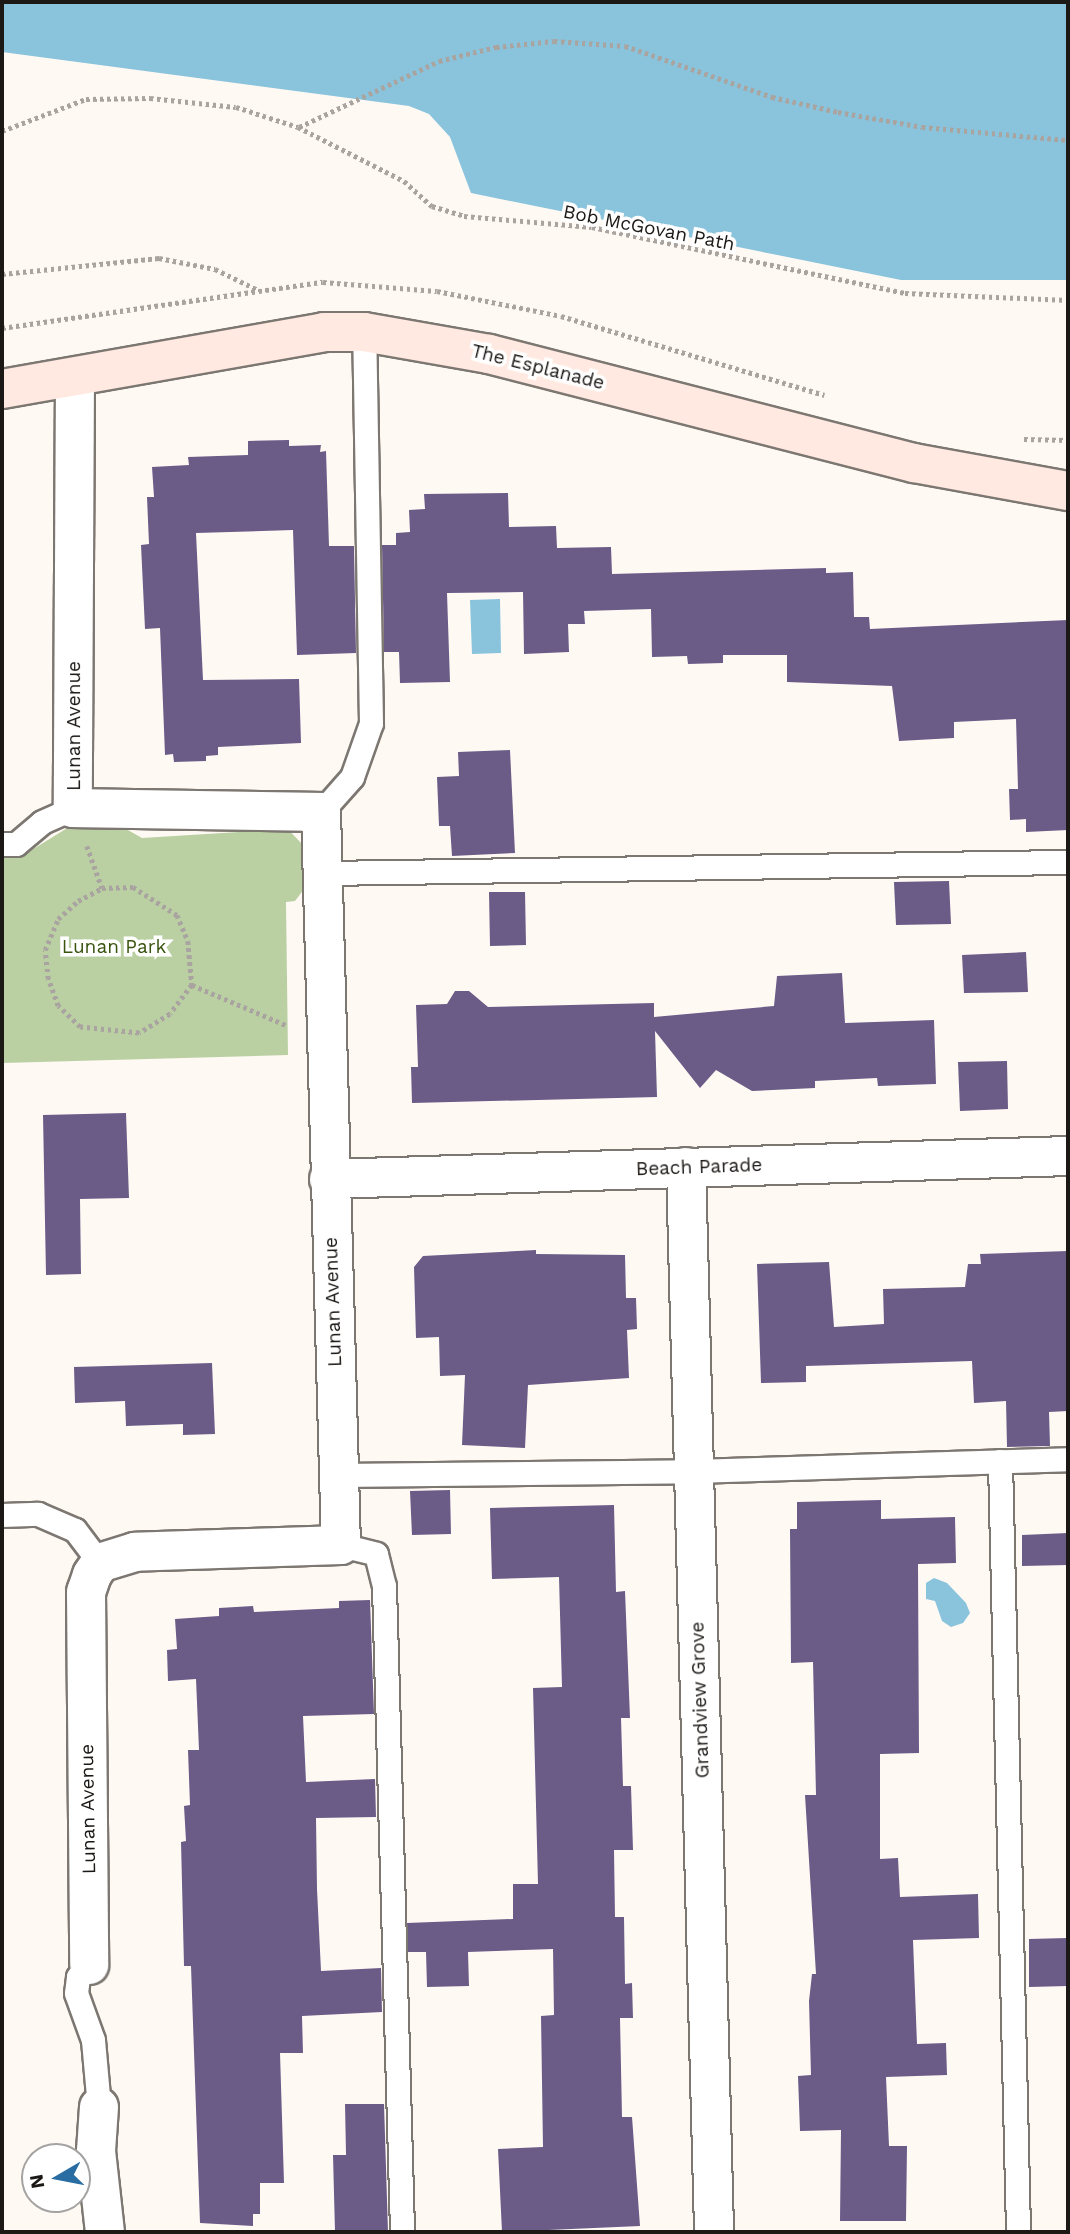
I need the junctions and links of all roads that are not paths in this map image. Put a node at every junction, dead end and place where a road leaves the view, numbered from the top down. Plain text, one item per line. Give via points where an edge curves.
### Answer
1 (364, 332) junction
2 (75, 377) junction
3 (2, 389) edge
4 (1068, 491) edge
5 (74, 808) junction
6 (321, 812) junction
7 (2, 844) edge
8 (1068, 862) edge
9 (324, 873) junction
10 (1068, 1156) edge
11 (686, 1167) junction
12 (329, 1179) junction
13 (1068, 1458) edge
14 (1000, 1461) junction
15 (694, 1471) junction
16 (338, 1475) junction
17 (2, 1515) edge
18 (341, 1545) junction
19 (100, 1563) junction
20 (89, 1965) joint
21 (99, 2107) joint
22 (105, 2232) edge
23 (402, 2232) edge
24 (714, 2232) edge
25 (1018, 2232) edge

1 - 2 street, The Esplanade via 324,332
1 - 4 street, The Esplanade via 489,354 914,463
1 - 6 lane via 371,723 352,778
2 - 3 street, The Esplanade
2 - 5 street, Lunan Avenue
5 - 6 street, Lunan Avenue
5 - 7 lane via 42,822 16,844
6 - 9 street, Lunan Avenue
8 - 9 lane
9 - 12 street, Lunan Avenue
10 - 11 street, Beach Parade
11 - 12 street, Beach Parade
11 - 15 street, Grandview Grove
12 - 16 street, Lunan Avenue
13 - 14 lane
14 - 15 lane
14 - 25 lane
15 - 16 lane
15 - 24 street, Grandview Grove
16 - 18 street, Lunan Avenue
17 - 19 lane via 38,1514 75,1530
18 - 19 street via 135,1552
18 - 23 lane via 376,1554 384,1586
19 - 20 street, Lunan Avenue via 86,1592
20 - 21 lane, Lunan Avenue via 78,1977 76,1993 93,2040
21 - 22 street, Lunan Avenue via 96,2151

